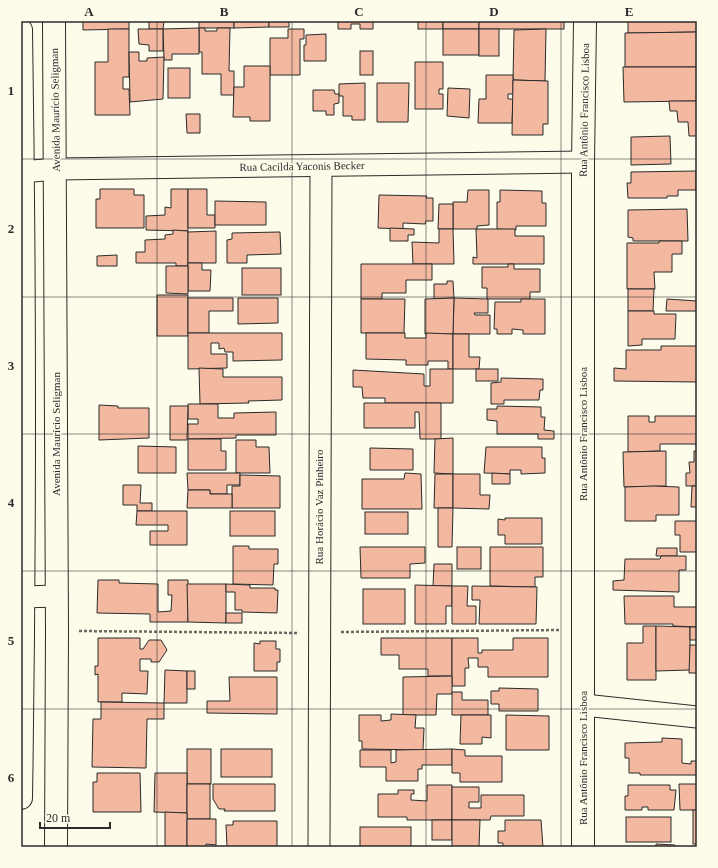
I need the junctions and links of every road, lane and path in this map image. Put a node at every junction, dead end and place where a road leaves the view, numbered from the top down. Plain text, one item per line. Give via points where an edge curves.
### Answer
1 (54, 21) edge
2 (586, 21) edge
3 (21, 30) edge
4 (583, 162) junction
5 (321, 166) junction
6 (56, 168) junction
7 (22, 171) edge
8 (57, 596) junction
9 (23, 597) edge
10 (584, 705) junction
11 (697, 718) edge
12 (21, 798) edge
13 (56, 847) edge
14 (319, 847) edge
15 (582, 847) edge

1 - 6 main road, Avenida Maurício Seligman
2 - 4 main road, Rua Antônio Francisco Lisboa
3 - 7 main road
4 - 5 street, Rua Cacilda Yaconis Becker
4 - 10 main road, Rua Antônio Francisco Lisboa
5 - 6 street, Rua Cacilda Yaconis Becker
5 - 14 street, Rua Horácio Vaz Pinheiro
6 - 7 street, Rua Cacilda Yaconis Becker
6 - 8 main road, Avenida Maurício Seligman
7 - 9 main road
8 - 9 street
8 - 13 main road, Avenida Maurício Seligman
9 - 12 main road
10 - 11 street
10 - 15 main road, Rua Antônio Francisco Lisboa

